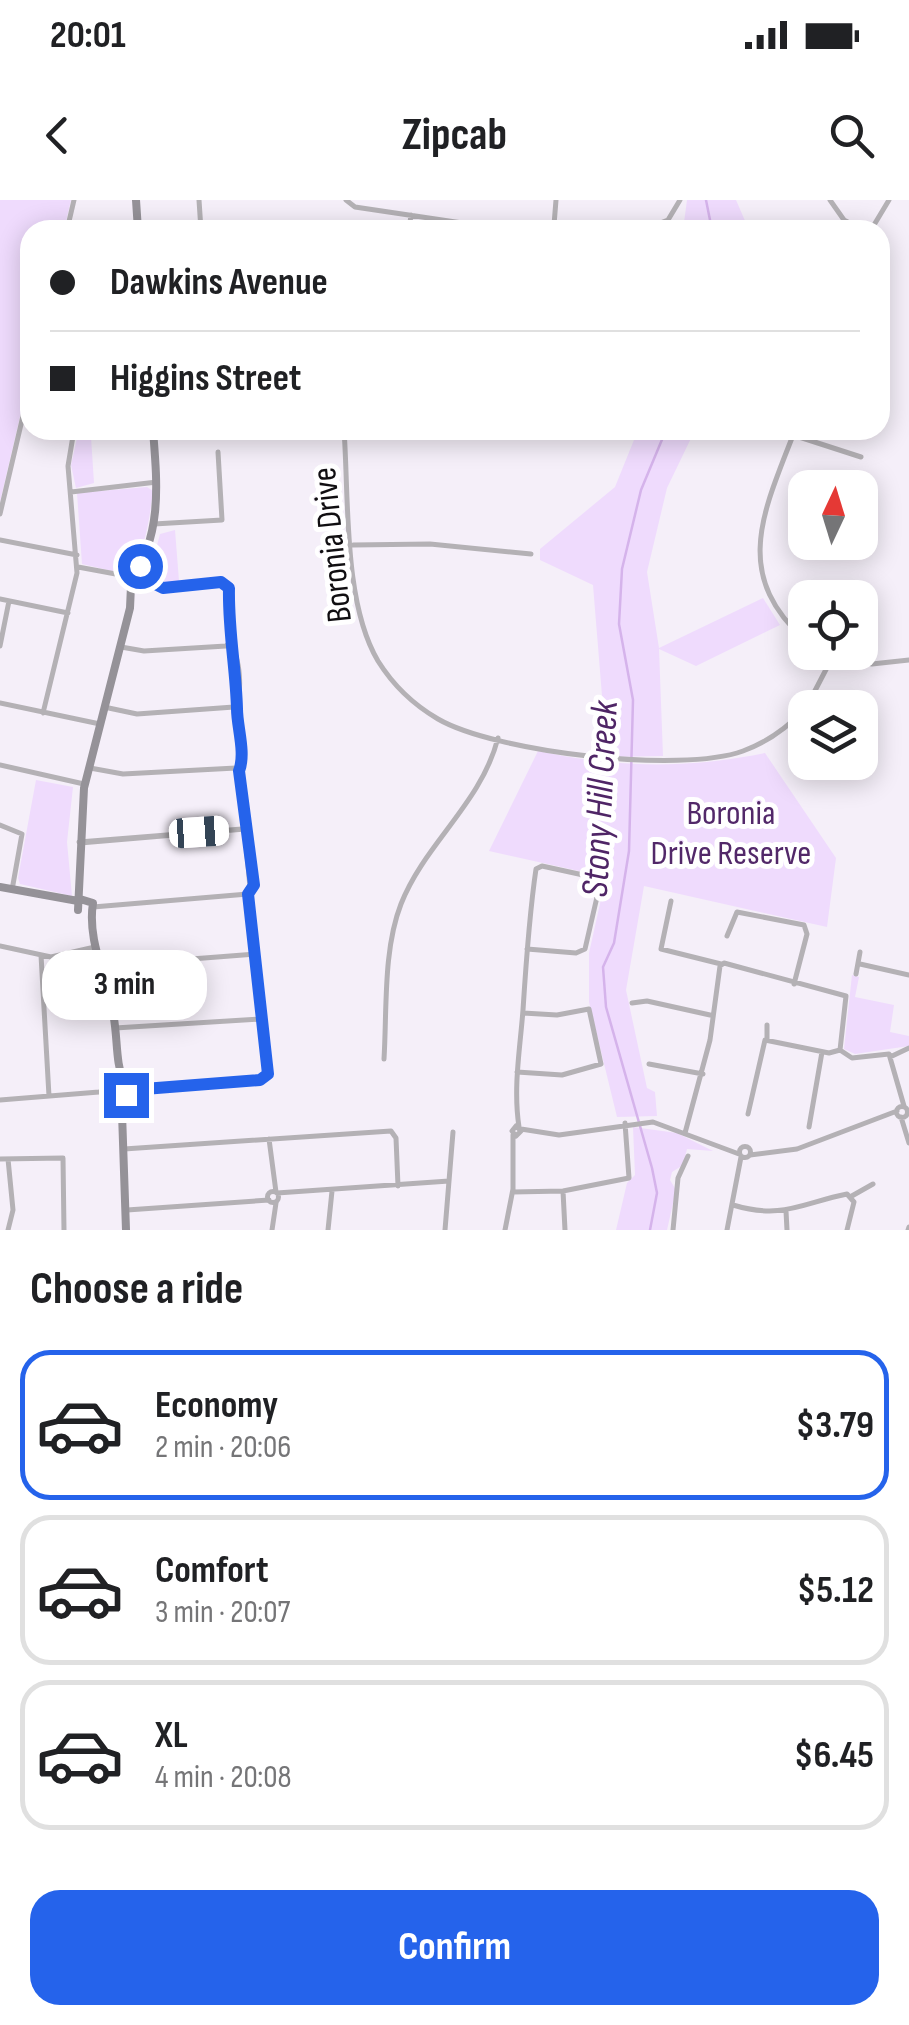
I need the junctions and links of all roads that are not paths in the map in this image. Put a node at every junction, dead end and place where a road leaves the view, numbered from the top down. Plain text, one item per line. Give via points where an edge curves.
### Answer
1 (346, 200) edge
2 (411, 215) junction
3 (410, 220) edge
4 (443, 220) edge
5 (20, 440) edge
6 (73, 440) edge
7 (154, 440) edge
8 (345, 440) edge
9 (791, 440) edge
10 (815, 440) edge
11 (218, 452) dead end
12 (861, 457) dead end
13 (157, 484) junction
14 (71, 491) junction
15 (0, 514) edge
16 (153, 522) junction
17 (0, 538) edge
18 (352, 546) junction
19 (77, 552) junction
20 (531, 554) dead end
21 (78, 568) junction
22 (137, 582) junction
23 (0, 599) edge
24 (10, 601) junction
25 (68, 615) junction
26 (788, 620) edge
27 (228, 643) junction
28 (0, 646) edge
29 (120, 646) junction
30 (909, 660) edge
31 (878, 663) edge
32 (0, 703) edge
33 (105, 706) junction
34 (234, 709) junction
35 (45, 713) junction
36 (788, 725) edge
37 (99, 726) junction
38 (498, 738) junction
39 (0, 765) edge
40 (89, 766) junction
41 (237, 770) junction
42 (84, 786) junction
43 (0, 825) edge
44 (245, 829) junction
45 (78, 842) junction
46 (6, 889) edge
47 (248, 892) junction
48 (671, 901) dead end
49 (85, 905) junction
50 (727, 936) dead end
51 (95, 945) junction
52 (0, 946) edge
53 (527, 948) junction
54 (860, 952) dead end
55 (43, 956) junction
56 (256, 956) junction
57 (860, 964) junction
58 (723, 966) junction
59 (101, 968) junction
60 (856, 974) dead end
61 (909, 975) edge
62 (794, 985) junction
63 (632, 1002) dead end
64 (525, 1013) junction
65 (710, 1015) junction
66 (263, 1017) junction
67 (767, 1025) dead end
68 (115, 1028) junction
69 (768, 1040) junction
70 (909, 1048) edge
71 (840, 1050) junction
72 (822, 1052) junction
73 (384, 1058) dead end
74 (889, 1058) junction
75 (649, 1064) dead end
76 (517, 1073) junction
77 (703, 1074) junction
78 (120, 1091) junction
79 (51, 1096) junction
80 (0, 1100) edge
81 (904, 1112) edge
82 (748, 1114) dead end
83 (623, 1123) junction
84 (810, 1127) dead end
85 (518, 1131) junction
86 (453, 1132) dead end
87 (684, 1132) junction
88 (269, 1142) junction
89 (909, 1143) edge
90 (124, 1150) junction
91 (744, 1154) junction
92 (688, 1156) dead end
93 (6, 1159) edge
94 (449, 1184) junction
95 (873, 1184) dead end
96 (399, 1186) junction
97 (513, 1190) junction
98 (330, 1191) junction
99 (560, 1192) junction
100 (273, 1197) junction
101 (850, 1198) junction
102 (733, 1206) junction
103 (127, 1208) junction
104 (786, 1211) junction
105 (446, 1229) edge
106 (8, 1230) edge
107 (64, 1230) edge
108 (126, 1230) edge
109 (272, 1230) edge
110 (328, 1230) edge
111 (505, 1230) edge
112 (565, 1230) edge
113 (674, 1230) edge
114 (728, 1230) edge
115 (787, 1230) edge
116 (847, 1230) edge

1 - 2 street
2 - 3 street
2 - 4 street
5 - 15 street
6 - 14 street
7 - 13 street
8 - 18 street, Boronia Drive
9 - 26 street via 760,524 760,560 774,603
10 - 12 street
11 - 16 street via 219,517
13 - 14 street
13 - 16 street
14 - 19 street
16 - 22 street
17 - 19 street
18 - 20 street via 430,544
18 - 38 street, Boronia Drive via 361,623 384,669 441,721
19 - 21 street
21 - 22 street
21 - 25 street
22 - 27 street via 225,588
22 - 29 street
23 - 24 street
24 - 25 street
24 - 28 street
25 - 35 street
27 - 29 street
27 - 34 street via 236,652
29 - 33 street
30 - 31 street
32 - 35 street
33 - 34 street via 140,714
33 - 37 street
34 - 41 street
35 - 37 street
36 - 38 street, Boronia Drive via 742,752 619,761
37 - 40 street
38 - 73 street via 480,787 401,904
39 - 42 street
40 - 41 street via 123,774
40 - 42 street
41 - 44 street
42 - 45 street
43 - 46 street via 22,836
44 - 45 street
44 - 47 street via 254,885
45 - 49 street
46 - 49 street
47 - 49 street
47 - 56 street
48 - 58 street via 664,946
49 - 51 street
50 - 62 street via 737,912 797,924 804,938
51 - 55 street
51 - 59 street
52 - 55 street
53 - 53 street via 573,951 586,942 600,881 539,870
53 - 64 street
54 - 57 street
55 - 79 street
56 - 59 street
56 - 66 street
57 - 60 street
57 - 61 street
58 - 62 street
58 - 65 street
59 - 68 street
62 - 71 street via 844,998
63 - 65 street
64 - 76 street
64 - 76 street via 586,1011 600,1066 562,1075
65 - 77 street
66 - 68 street
66 - 78 street via 265,1079
67 - 69 street
68 - 78 street
69 - 72 street
69 - 82 street
70 - 74 street
71 - 72 street
71 - 74 street via 852,1058
72 - 84 street
74 - 81 street
75 - 77 street
76 - 85 street
77 - 87 street
78 - 79 street
78 - 90 street
79 - 80 street
81 - 89 street
81 - 91 street via 798,1148
83 - 85 street via 574,1134
83 - 87 street
83 - 99 street via 628,1174
85 - 97 street
86 - 94 street
87 - 91 street
88 - 90 street
88 - 96 street via 390,1131 396,1136
88 - 100 street
90 - 103 street
91 - 102 street
92 - 113 street via 678,1178
93 - 106 street via 13,1210
93 - 107 street via 63,1158
94 - 96 street
94 - 105 street
95 - 101 street
96 - 98 street
97 - 99 street
97 - 111 street
98 - 100 street
98 - 110 street
99 - 112 street
100 - 103 street
100 - 109 street
101 - 104 street
101 - 116 street
102 - 104 street
102 - 114 street
103 - 108 street
104 - 115 street

